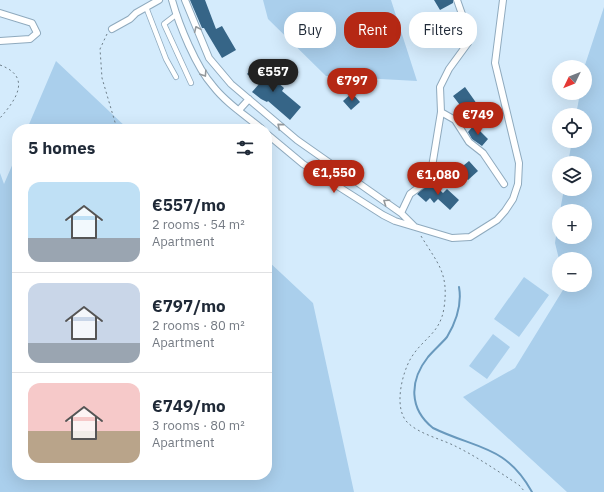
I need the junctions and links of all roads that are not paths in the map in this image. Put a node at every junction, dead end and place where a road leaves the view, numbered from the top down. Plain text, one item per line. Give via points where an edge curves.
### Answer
1 (159, 0) edge
2 (172, 0) edge
3 (185, 0) edge
4 (457, 0) edge
5 (504, 0) edge
6 (146, 7) junction
7 (0, 13) edge
8 (177, 14) junction
9 (112, 29) road end
10 (0, 41) edge
11 (176, 77) dead end
12 (191, 83) dead end
13 (249, 99) junction
14 (239, 110) junction
15 (441, 112) junction
16 (256, 124) edge
17 (272, 138) edge
18 (335, 166) junction
19 (327, 179) junction
20 (504, 184) dead end
21 (401, 213) junction
22 (416, 227) junction

1 - 6 street
2 - 8 street
13 -> 3 street via 231,84 209,58
4 - 15 street via 470,37 440,86
5 - 22 street via 495,63 519,163 518,184 513,199 497,220 470,236 452,238
6 - 9 street
6 - 11 street
7 - 10 street via 32,24 37,32 30,39
8 - 12 street via 164,24
8 -> 14 street via 205,77
13 - 14 street
18 -> 13 street via 297,140
14 - 16 street
15 - 20 street via 455,120 469,142 483,153
15 - 21 street via 431,173 422,185 410,194
17 - 19 street via 303,164
18 - 19 street
21 -> 18 street
19 - 22 street via 394,221
21 - 22 street

